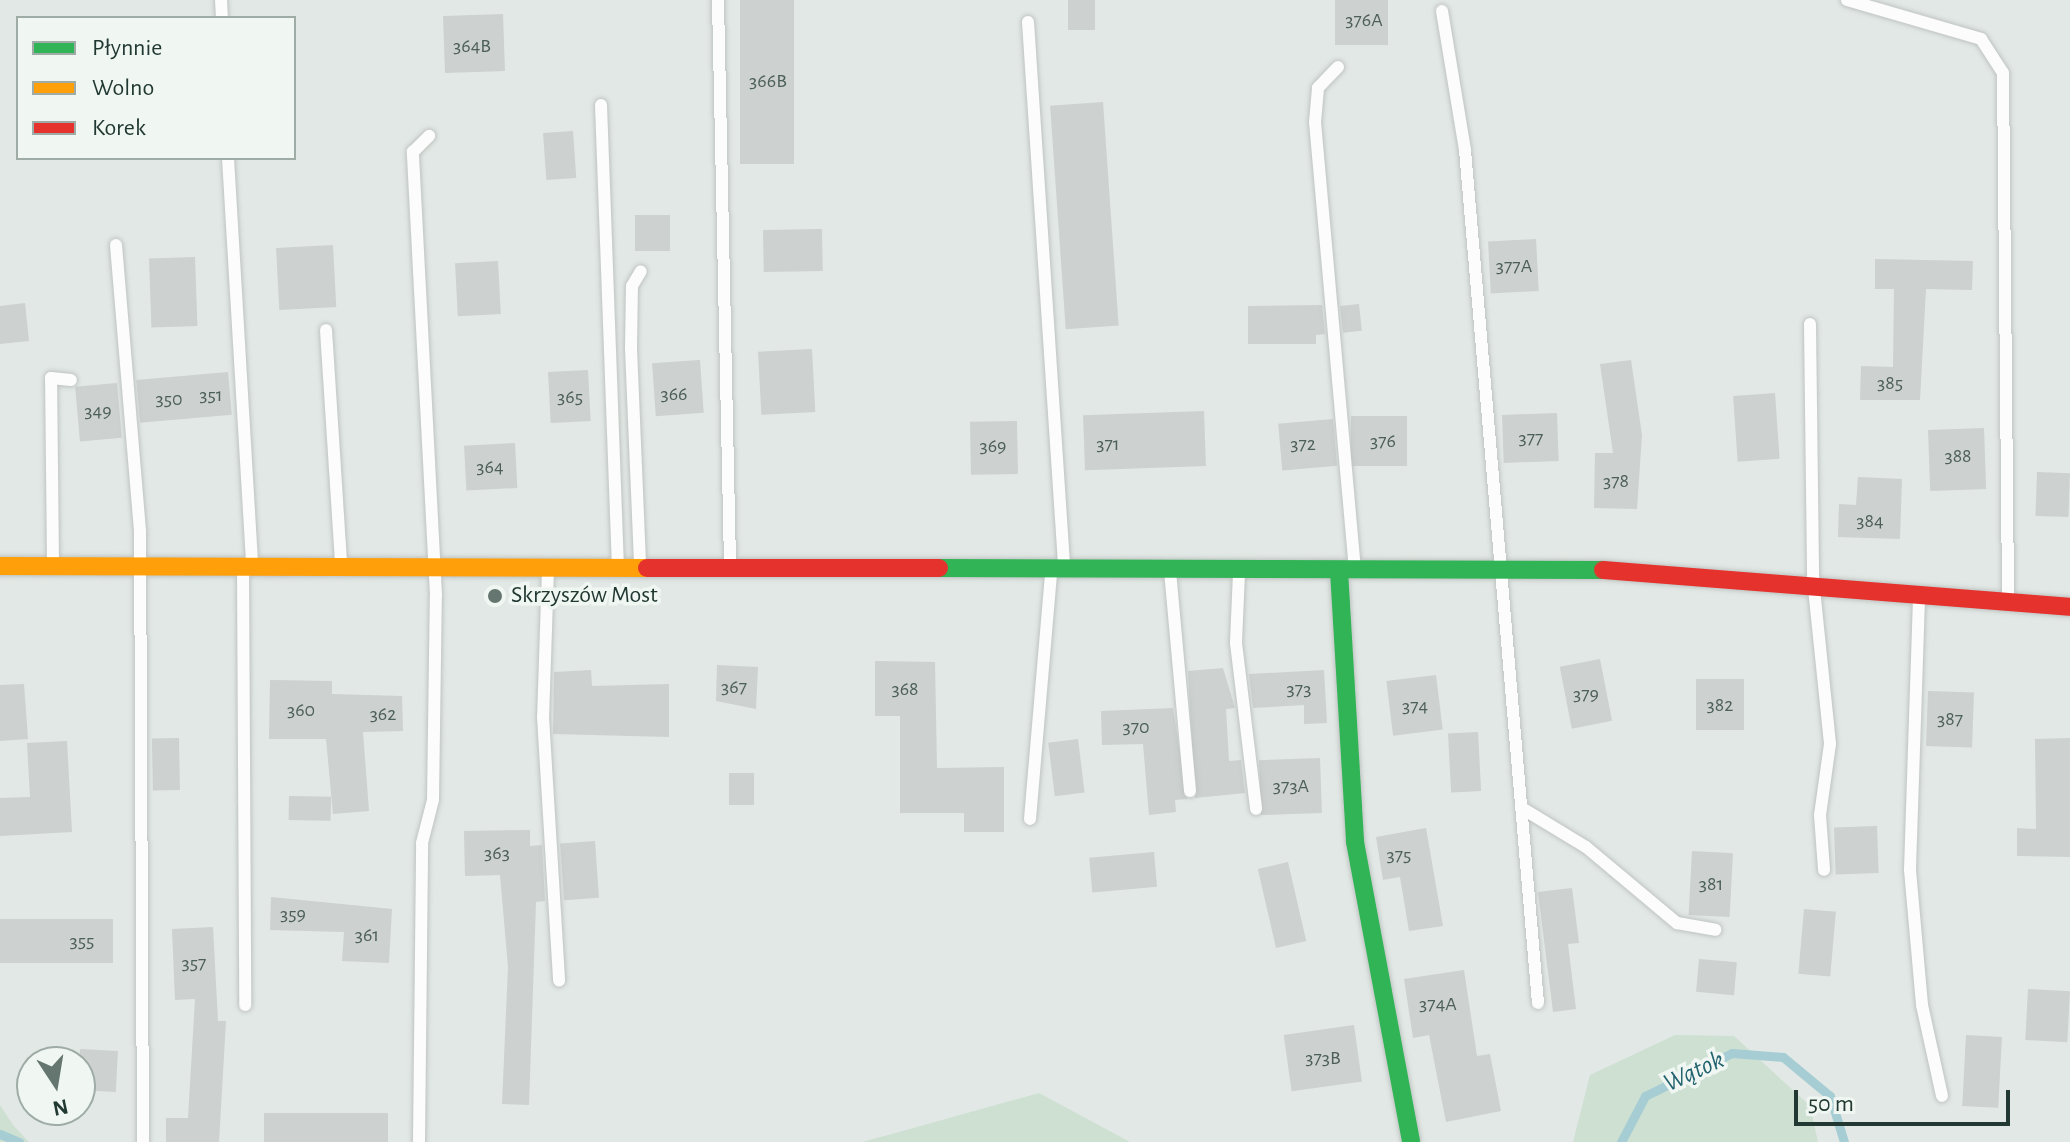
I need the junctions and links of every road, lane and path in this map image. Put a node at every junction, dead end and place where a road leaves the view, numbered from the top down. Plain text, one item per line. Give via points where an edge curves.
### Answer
1 (718, 0) edge
2 (1847, 0) edge
3 (1442, 11) dead end
4 (1028, 22) dead end
5 (1338, 67) dead end
6 (601, 105) dead end
7 (429, 136) dead end
8 (228, 160) edge
9 (116, 245) dead end
10 (641, 271) dead end
11 (1810, 324) dead end
12 (326, 330) dead end
13 (71, 380) dead end
14 (248, 565) junction
15 (0, 566) edge
16 (53, 566) junction
17 (138, 566) junction
18 (342, 566) junction
19 (436, 566) junction
20 (549, 566) junction
21 (618, 567) junction
22 (641, 567) junction
23 (730, 568) junction
24 (1504, 570) junction
25 (1170, 571) junction
26 (1239, 571) junction
27 (1347, 571) junction
28 (1058, 572) junction
29 (1813, 579) junction
30 (1920, 589) junction
31 (2009, 600) junction
32 (2070, 607) edge
33 (1190, 791) dead end
34 (1256, 809) dead end
35 (1525, 810) junction
36 (1030, 819) dead end
37 (1824, 870) dead end
38 (1715, 930) dead end
39 (559, 981) dead end
40 (1538, 1003) dead end
41 (245, 1005) dead end
42 (1942, 1096) dead end
43 (143, 1142) edge
44 (419, 1142) edge
45 (1411, 1142) edge

1 - 23 lane
2 - 31 lane via 1981,39 2003,73
3 - 24 lane via 1465,150
4 - 28 lane
5 - 27 lane via 1318,88 1315,122
6 - 21 lane
7 - 19 lane via 413,152
8 - 14 lane
9 - 17 lane
10 - 22 lane via 632,286 631,348
11 - 29 lane
12 - 18 lane
13 - 16 lane via 51,378
14 - 17 street
14 - 18 street
14 - 41 lane
15 - 16 street
16 - 17 street
17 - 43 lane
18 - 19 street
19 - 20 street
19 - 44 lane
20 - 21 street
20 - 39 lane via 543,717
21 - 22 street
22 - 23 street
23 - 28 street
24 - 27 street
24 - 29 street
24 - 35 lane
25 - 26 street
25 - 28 street
25 - 33 lane
26 - 27 street
26 - 34 lane via 1236,643
27 - 45 street via 1355,842
28 - 36 lane
29 - 30 street
29 - 37 lane via 1830,744 1820,815
30 - 31 street
30 - 42 lane via 1910,870 1922,1005
31 - 32 street
35 - 38 lane via 1586,847 1677,923
35 - 40 lane via 1523,880

